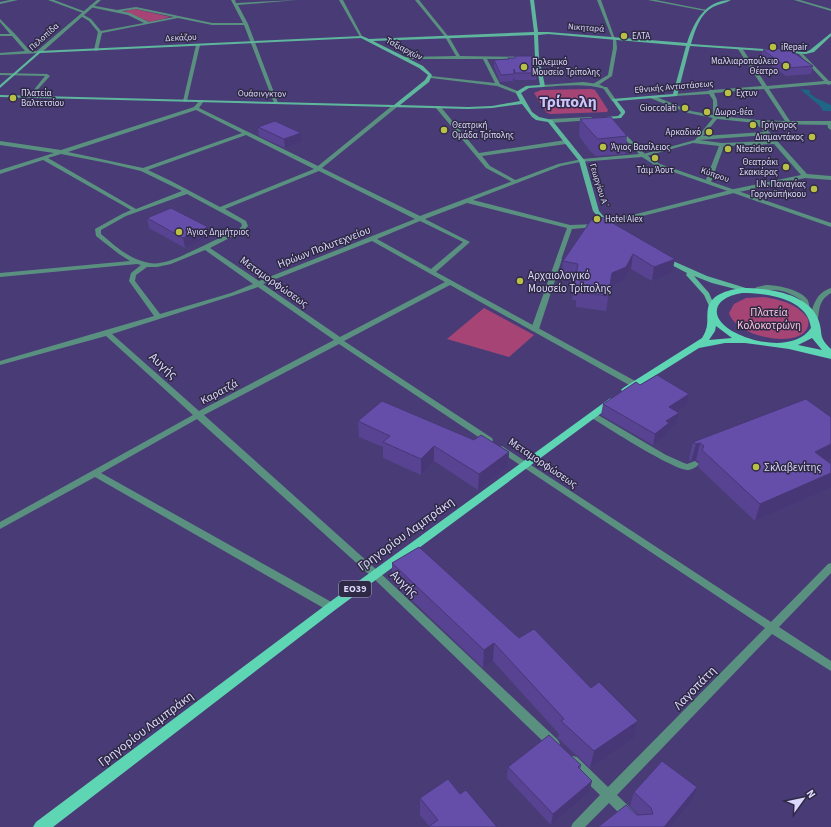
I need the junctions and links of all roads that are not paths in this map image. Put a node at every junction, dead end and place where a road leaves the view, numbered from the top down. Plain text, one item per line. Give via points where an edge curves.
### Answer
1 (16, 0) edge
2 (50, 0) edge
3 (99, 0) edge
4 (232, 0) edge
5 (294, 0) edge
6 (341, 0) edge
7 (417, 0) edge
8 (532, 0) edge
9 (599, 0) edge
10 (650, 0) edge
11 (729, 0) edge
12 (796, 0) edge
13 (0, 3) edge
14 (236, 4) junction
15 (91, 6) junction
16 (706, 10) junction
17 (831, 10) edge
18 (118, 11) junction
19 (83, 14) junction
20 (179, 17) junction
21 (0, 20) edge
22 (148, 23) junction
23 (246, 24) junction
24 (100, 32) junction
25 (536, 33) junction
26 (831, 34) edge
27 (0, 35) edge
28 (14, 35) junction
29 (362, 37) junction
30 (447, 37) junction
31 (614, 38) junction
32 (370, 40) junction
33 (254, 42) junction
34 (198, 45) junction
35 (688, 45) junction
36 (740, 49) junction
37 (96, 50) junction
38 (39, 52) junction
39 (800, 52) junction
40 (29, 53) junction
41 (0, 54) edge
42 (459, 57) junction
43 (484, 57) junction
44 (405, 58) junction
45 (537, 58) junction
46 (0, 74) edge
47 (14, 74) junction
48 (431, 77) junction
49 (830, 84) edge
50 (498, 85) junction
51 (595, 85) junction
52 (543, 86) junction
53 (0, 87) edge
54 (764, 87) junction
55 (518, 92) junction
56 (710, 92) junction
57 (675, 95) junction
58 (0, 96) edge
59 (30, 97) junction
60 (652, 97) junction
61 (614, 100) junction
62 (185, 101) junction
63 (202, 101) junction
64 (524, 102) junction
65 (276, 103) junction
66 (395, 106) junction
67 (438, 107) junction
68 (196, 108) junction
69 (716, 117) junction
70 (608, 118) junction
71 (594, 119) edge
72 (601, 119) edge
73 (550, 121) junction
74 (758, 122) junction
75 (789, 123) junction
76 (830, 123) edge
77 (831, 128) edge
78 (246, 133) junction
79 (768, 133) junction
80 (700, 138) junction
81 (693, 141) junction
82 (566, 142) junction
83 (774, 142) junction
84 (0, 143) edge
85 (722, 145) junction
86 (61, 152) junction
87 (477, 155) junction
88 (643, 155) junction
89 (44, 158) junction
90 (582, 161) junction
91 (318, 169) junction
92 (143, 170) junction
93 (0, 172) edge
94 (805, 176) junction
95 (831, 178) edge
96 (516, 182) junction
97 (708, 182) junction
98 (734, 191) junction
99 (186, 192) junction
100 (468, 201) junction
101 (220, 209) junction
102 (136, 211) junction
103 (420, 219) junction
104 (607, 224) junction
105 (831, 225) edge
106 (570, 227) junction
107 (613, 228) edge
108 (372, 239) junction
109 (205, 247) junction
110 (657, 255) edge
111 (139, 262) junction
112 (146, 265) junction
113 (682, 270) junction
114 (431, 272) junction
115 (0, 275) edge
116 (450, 282) junction
117 (257, 284) junction
118 (831, 290) edge
119 (750, 291) junction
120 (712, 311) junction
121 (158, 317) junction
122 (815, 324) junction
123 (535, 329) junction
124 (107, 333) junction
125 (340, 341) junction
126 (747, 341) junction
127 (783, 345) junction
128 (697, 346) junction
129 (831, 355) edge
130 (0, 363) edge
131 (634, 384) junction
132 (198, 415) junction
133 (593, 415) junction
134 (695, 464) dead end
135 (526, 465) junction
136 (95, 473) junction
137 (0, 526) edge
138 (831, 567) edge
139 (376, 574) junction
140 (331, 607) junction
141 (772, 628) junction
142 (831, 667) edge
143 (609, 796) junction
144 (42, 827) edge
145 (577, 827) edge
146 (642, 827) edge

1 - 13 street
2 - 19 street
3 - 15 street, Πελοπίδα
4 - 14 street
5 - 14 street
6 - 29 street
7 - 30 street
8 - 25 main road
9 - 31 street
10 - 16 street
11 - 16 main road
12 - 17 street
14 - 23 street
15 - 18 street
15 - 19 street, Πελοπίδα
16 - 35 main road via 699,19
18 - 20 street via 136,8
18 - 22 street
19 - 24 street
19 - 38 street, Πελοπίδα
20 - 22 street
20 - 23 street via 218,24
21 - 28 street
22 - 24 street
23 - 33 street
24 - 37 street
25 - 30 main road, Νικηταρά
25 - 31 main road, Νικηταρά
25 - 45 main road
26 - 39 main road via 811,52
27 - 28 street
28 - 40 street
29 - 32 main road, Ταξιαρχών
29 - 33 main road, Δεκάζου
30 - 32 main road, Νικηταρά
30 - 42 street
31 - 35 main road, Νικηταρά
31 - 51 street via 615,48 610,76
32 - 44 main road, Ταξιαρχών
33 - 34 main road, Δεκάζου
33 - 65 street
34 - 37 main road, Δεκάζου
34 - 62 street
35 - 36 main road, Νικηταρά
35 - 57 main road
36 - 39 main road, Νικηταρά
36 - 54 street
37 - 38 main road, Δεκάζου
38 - 40 street, Δεκάζου
38 - 47 main road, Πελοπίδα
39 - 49 street
40 - 41 street, Δεκάζου
42 - 43 street
42 - 44 street
43 - 45 street
43 - 50 street
44 - 48 main road, Ταξιαρχών via 426,69
45 - 52 main road
46 - 47 street
47 - 53 main road, Πελοπίδα
47 - 59 street via 48,76
48 - 50 street
48 - 66 main road
49 - 54 street, Εθνικής Αντιστάσεως
50 - 55 street
51 - 52 street
51 - 61 street via 605,88
52 - 55 main road via 528,87
54 - 56 street, Εθνικής Αντιστάσεως
54 - 75 street
55 - 64 main road
56 - 57 street, Εθνικής Αντιστάσεως
56 - 69 street via 715,100
57 - 60 main road, Εθνικής Αντιστάσεως
58 - 59 main road, Ουάσινγκτον
59 - 62 main road, Ουάσινγκτον
60 - 61 main road, Εθνικής Αντιστάσεως
60 - 69 street via 690,112
61 - 70 main road via 623,113 619,117
62 - 63 main road, Ουάσινγκτον
63 - 65 main road, Ουάσινγκτον
63 - 68 street
64 - 67 main road, Ουάσινγκτον via 480,108
64 - 73 main road via 535,118
65 - 66 main road, Ουάσινγκτον
66 - 67 main road, Ουάσινγκτον
66 - 91 street
67 - 87 street
68 - 78 street
68 - 86 street
69 - 74 street
69 - 80 street
70 - 72 street
70 - 88 street, Κύπρου
71 - 73 street
73 - 82 main road, Γεωργίου Α΄
74 - 75 street
74 - 79 street
75 - 76 street
76 - 77 street
78 - 91 street
78 - 92 street
79 - 80 street
79 - 83 street
80 - 81 street, Ηρώων Πολυτεχνείου
81 - 85 street
81 - 88 street, Ηρώων Πολυτεχνείου
82 - 87 street
82 - 90 main road, Γεωργίου Α΄
83 - 85 street
83 - 94 street
84 - 86 street
85 - 97 street
86 - 89 street
86 - 92 street
87 - 96 street via 493,170
88 - 90 street, Ηρώων Πολυτεχνείου
88 - 97 street, Κύπρου via 658,165
89 - 93 street
89 - 102 street
90 - 96 street, Ηρώων Πολυτεχνείου via 560,165
90 - 104 main road, Γεωργίου Α΄ via 596,211
91 - 101 street
91 - 103 street
92 - 99 street
94 - 95 street
94 - 98 street
96 - 100 street, Ηρώων Πολυτεχνείου
97 - 98 street, Κύπρου
98 - 104 street
98 - 105 street, Κύπρου
99 - 101 street
99 - 102 street
100 - 103 street, Ηρώων Πολυτεχνείου
100 - 106 street
101 - 109 street via 244,222 245,226
102 - 111 street via 107,223 98,229 98,235
103 - 108 street, Ηρώων Πολυτεχνείου
103 - 114 street via 467,242
104 - 106 street
104 - 107 main road, Γεωργίου Α΄
106 - 123 street
108 - 114 street
108 - 117 street, Ηρώων Πολυτεχνείου
109 - 112 street via 171,263
109 - 117 street, Μεταμορφώσεως
110 - 113 main road
111 - 112 street
111 - 115 street
112 - 121 street via 133,274 132,280
113 - 119 main road
113 - 120 main road via 703,288
114 - 116 street
116 - 123 street
116 - 125 street, Καρατζά
117 - 121 street, Ηρώων Πολυτεχνείου
117 - 125 street, Μεταμορφώσεως
118 - 122 street via 818,298
119 - 120 main road via 724,295 716,300
119 - 122 main road via 781,295 796,302 807,310
120 - 126 main road via 719,325
120 - 128 main road, Γρηγορίου Λαμπράκη / ΕΟ39 via 711,331
121 - 124 street, Ηρώων Πολυτεχνείου
122 - 127 main road via 810,337 799,343
122 - 129 main road via 817,339
123 - 131 street
124 - 130 street, Ηρώων Πολυτεχνείου
124 - 132 street, Αυγής
125 - 132 street, Καρατζά
125 - 135 street, Μεταμορφώσεως
126 - 127 main road
126 - 128 main road, Γρηγορίου Λαμπράκη / ΕΟ39 via 725,340
127 - 129 main road
128 - 131 main road, Γρηγορίου Λαμπράκη / ΕΟ39
131 - 133 main road, Γρηγορίου Λαμπράκη / ΕΟ39
132 - 136 street, Καρατζά
132 - 139 street, Αυγής
133 - 134 street via 663,457 682,466
133 - 135 main road, Γρηγορίου Λαμπράκη / ΕΟ39
135 - 139 main road, Γρηγορίου Λαμπράκη / ΕΟ39
135 - 141 street, Μεταμορφώσεως
136 - 137 street, Καρατζά
136 - 140 street
138 - 141 street, Λαγοπάτη
139 - 140 main road, Γρηγορίου Λαμπράκη / ΕΟ39
139 - 143 street, Αυγής
140 - 144 main road, Γρηγορίου Λαμπράκη / ΕΟ39
141 - 142 street, Μεταμορφώσεως
141 - 143 street, Λαγοπάτη
143 - 145 street, Λαγοπάτη
143 - 146 street, Αυγής

